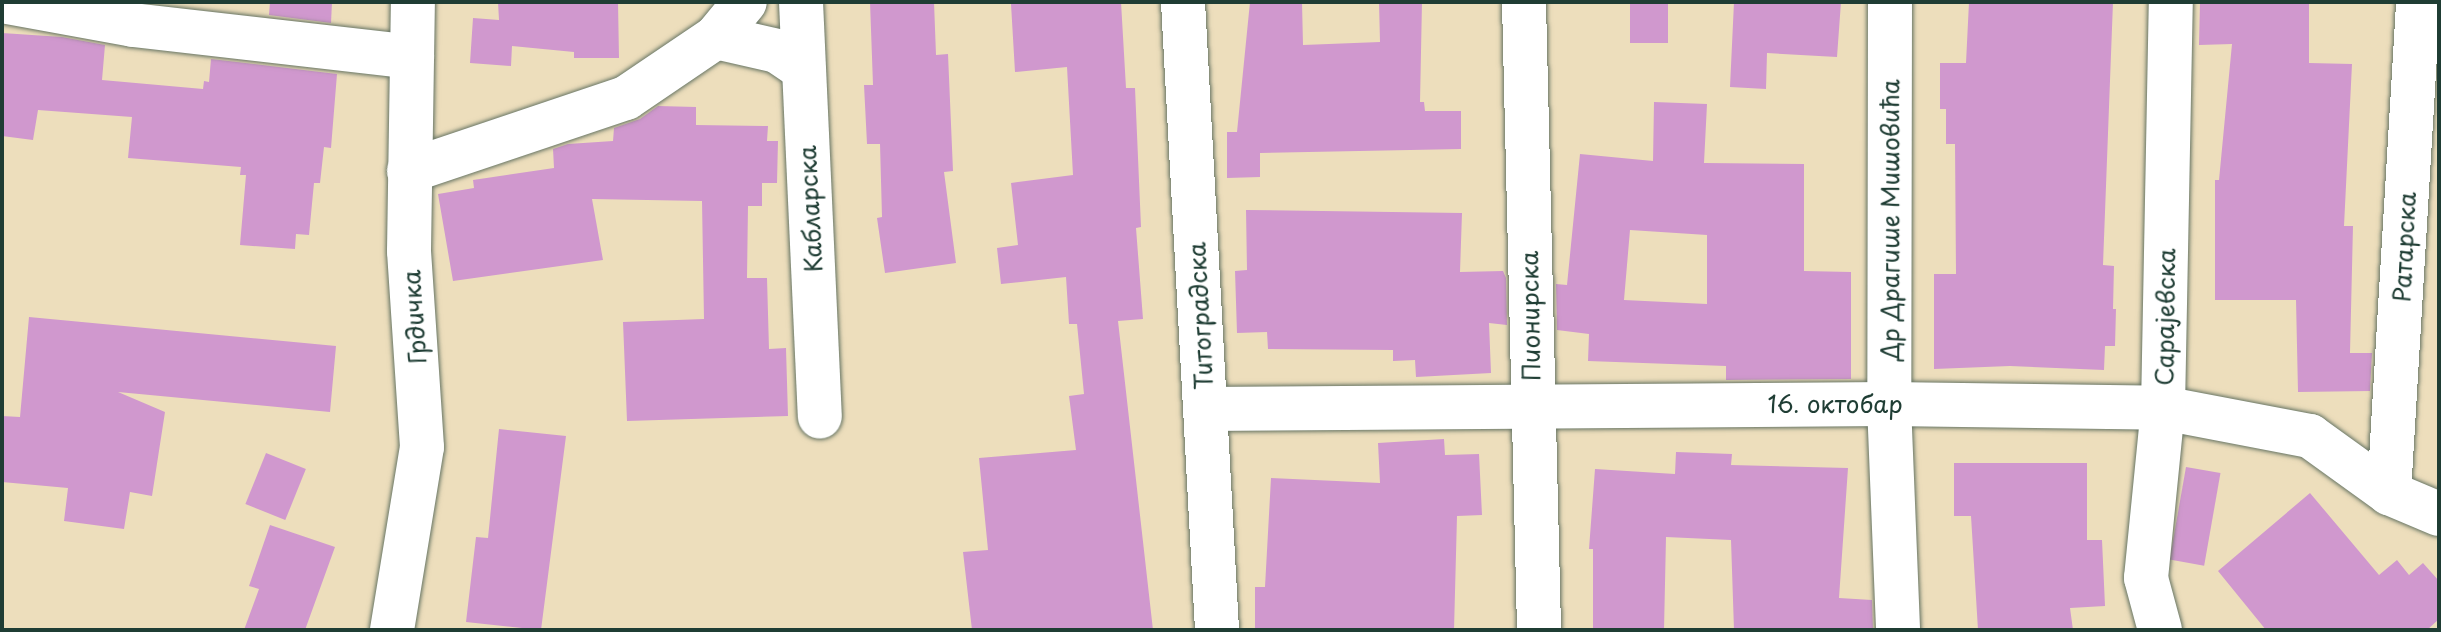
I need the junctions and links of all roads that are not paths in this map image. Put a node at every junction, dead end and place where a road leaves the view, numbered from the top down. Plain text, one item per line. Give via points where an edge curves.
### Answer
1 (8, 2) edge
2 (413, 2) edge
3 (745, 2) edge
4 (801, 2) edge
5 (1183, 2) edge
6 (1524, 2) edge
7 (1890, 2) edge
8 (2171, 2) edge
9 (2418, 2) edge
10 (716, 37) junction
11 (412, 57) junction
12 (804, 69) junction
13 (409, 171) junction
14 (1531, 404) junction
15 (1889, 404) junction
16 (2163, 408) junction
17 (1205, 409) junction
18 (820, 417) dead end
19 (2389, 493) junction
20 (2439, 514) edge
21 (392, 630) edge
22 (1217, 630) edge
23 (1539, 630) edge
24 (1898, 630) edge
25 (2160, 630) edge

1 - 11 street via 133,25
2 - 11 street, Грдичка
3 - 10 street
4 - 12 street, Кабларска
5 - 17 street, Титоградска
6 - 14 street, Пионирска
7 - 15 street, Др Драгише Мишовића
8 - 16 street, Сарајевска
9 - 19 street, Ратарска
10 - 12 street via 777,51
10 - 13 street via 626,98
11 - 13 street, Грдичка
12 - 18 street, Кабларска
13 - 21 street, Грдичка via 422,447
14 - 15 street, 16. октобар
14 - 17 street, 16. октобар
14 - 23 street, Пионирска
15 - 16 street, 16. октобар
15 - 24 street, Др Драгише Мишовића
16 - 19 street, 16. октобар via 2310,436
16 - 25 street, Сарајевска via 2146,578
17 - 22 street, Титоградска
19 - 20 street, 16. октобар

